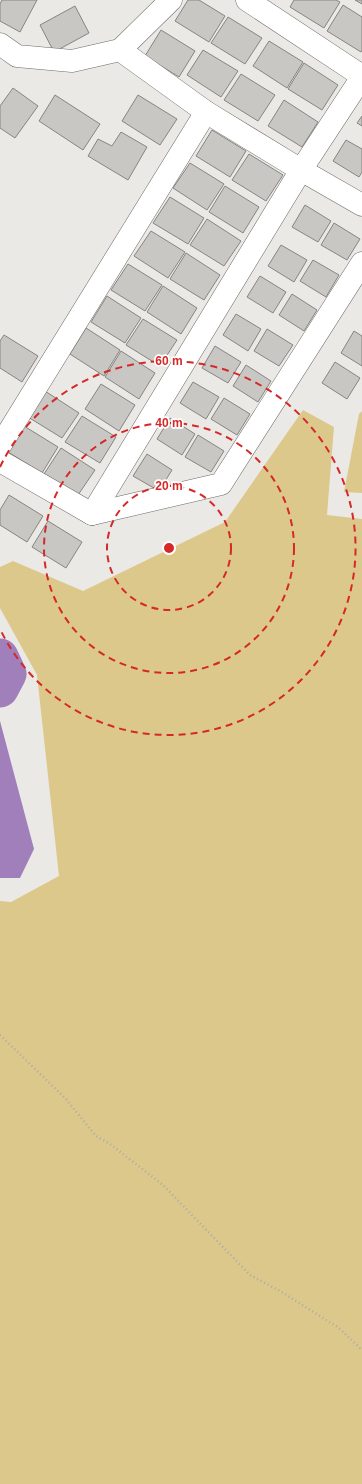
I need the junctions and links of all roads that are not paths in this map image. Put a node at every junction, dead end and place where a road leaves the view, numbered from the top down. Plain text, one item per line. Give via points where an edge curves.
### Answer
1 (171, 0) edge
2 (247, 0) edge
3 (0, 44) edge
4 (120, 50) junction
5 (362, 76) edge
6 (206, 112) junction
7 (301, 170) junction
8 (362, 205) edge
9 (362, 263) edge
10 (0, 446) edge
11 (0, 461) edge
12 (92, 514) junction

1 - 4 street
2 - 5 street
3 - 4 street via 17,56 72,61
4 - 6 street
5 - 7 street
6 - 7 street
6 - 10 street
7 - 8 street
7 - 12 street
9 - 12 street via 221,484
11 - 12 street

